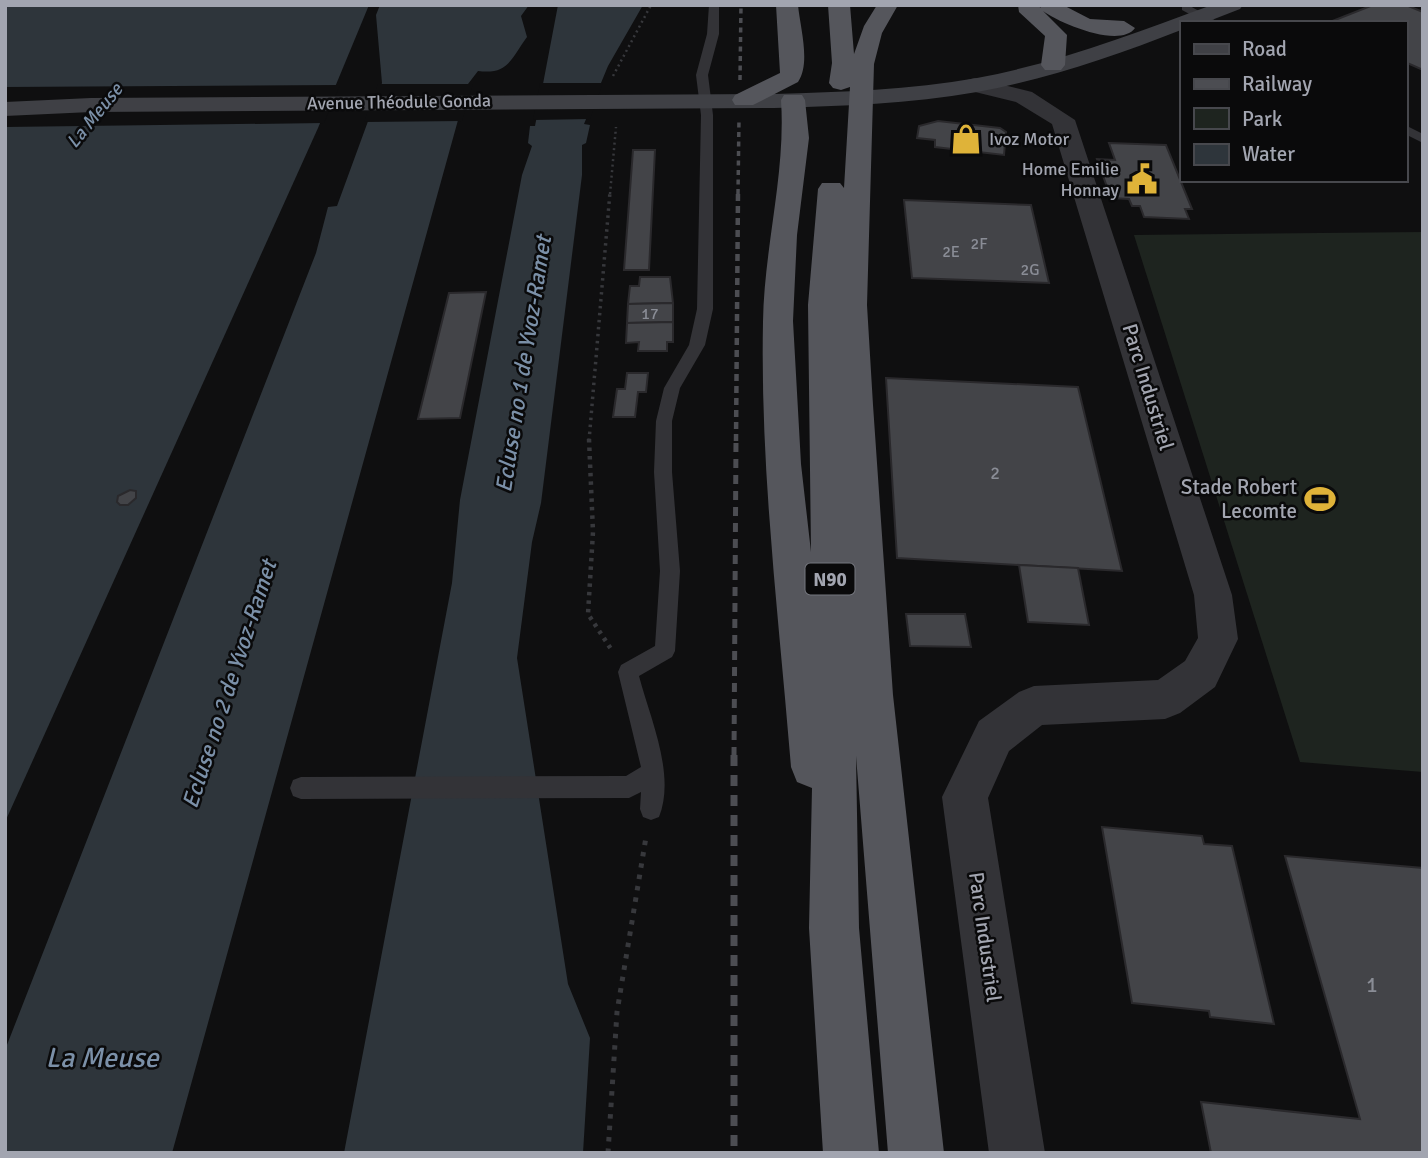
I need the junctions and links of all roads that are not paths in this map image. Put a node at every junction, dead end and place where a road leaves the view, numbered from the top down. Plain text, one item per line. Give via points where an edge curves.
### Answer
1 (713, 5) edge
2 (787, 5) edge
3 (839, 5) edge
4 (854, 5) edge
5 (888, 5) edge
6 (1025, 5) edge
7 (1049, 5) edge
8 (1233, 5) edge
9 (1194, 16) edge
10 (1068, 20) junction
11 (1124, 29) junction
12 (1063, 62) junction
13 (863, 64) junction
14 (975, 85) junction
15 (803, 99) junction
16 (706, 100) junction
17 (744, 100) junction
18 (5, 109) edge
19 (1407, 130) edge
20 (1423, 139) edge
21 (653, 772) junction
22 (302, 788) dead end
23 (651, 809) road end
24 (834, 928) junction
25 (851, 1153) edge
26 (916, 1153) edge
27 (1017, 1153) edge

1 - 16 lane via 713,34 702,75
2 - 17 highway via 790,77
3 - 24 highway, N90 via 843,63 823,305 834,729
4 - 13 highway, N90
5 - 13 highway via 867,39
6 - 12 highway via 1056,36
7 - 10 highway
8 - 9 main road, Avenue Théodule Gonda
9 - 11 main road, Avenue Théodule Gonda
9 - 12 main road, Avenue Théodule Gonda
10 - 11 highway
10 - 12 highway via 1073,34
11 - 12 main road, Avenue Théodule Gonda via 1086,44
12 - 14 main road, Avenue Théodule Gonda
13 - 26 highway, N90 via 852,305 856,405 872,695
14 - 15 main road, Avenue Théodule Gonda via 886,96
14 - 27 street, Parc Industriel via 1024,97 1063,120 1213,595 1218,639 1200,674 1165,699 1034,706 994,736 965,797
15 - 17 main road, Avenue Théodule Gonda
15 - 24 highway via 783,235 778,321 783,464 806,712
16 - 17 main road, Avenue Théodule Gonda
16 - 18 main road, Avenue Théodule Gonda
16 - 21 lane via 705,309 697,345 672,388 664,421 670,571 665,650 628,672
19 - 20 lane
21 - 22 lane via 629,787
21 - 23 lane
24 - 25 highway, N90

